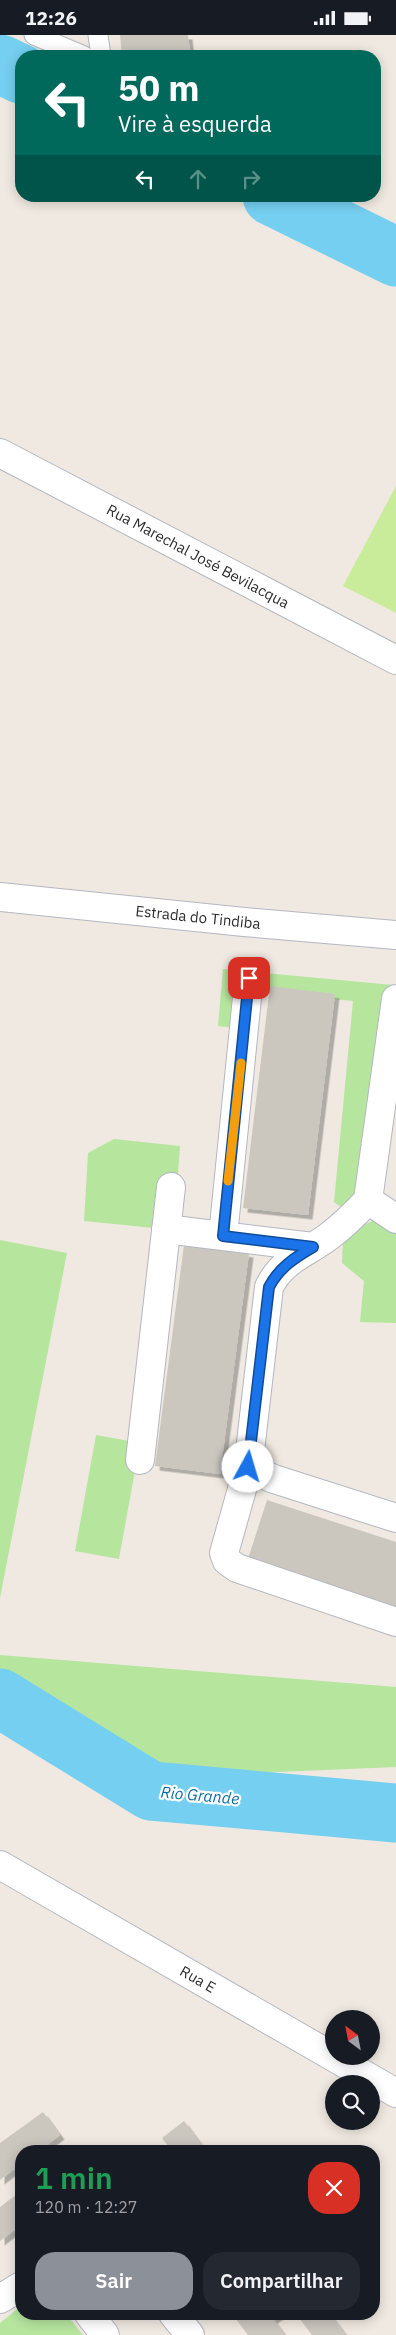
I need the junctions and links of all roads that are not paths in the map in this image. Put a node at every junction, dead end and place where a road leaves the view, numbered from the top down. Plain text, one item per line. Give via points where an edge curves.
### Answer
1 (34, 35) edge
2 (98, 35) edge
3 (70, 50) edge
4 (100, 50) edge
5 (0, 453) edge
6 (396, 660) edge
7 (0, 897) edge
8 (396, 935) edge
9 (249, 978) dead end
10 (396, 999) edge
11 (171, 1187) dead end
12 (368, 1200) junction
13 (396, 1219) edge
14 (166, 1229) junction
15 (223, 1236) junction
16 (313, 1247) junction
17 (140, 1460) dead end
18 (248, 1467) junction
19 (396, 1518) edge
20 (396, 1622) edge
21 (0, 1865) edge
22 (396, 2093) edge
23 (15, 2289) edge
24 (0, 2299) edge
25 (94, 2320) edge
26 (179, 2320) edge
27 (105, 2335) edge
28 (190, 2335) edge

1 - 3 lane
2 - 4 lane
5 - 6 street, Rua Marechal José Bevilacqua
7 - 8 street, Estrada do Tindiba
9 - 15 street
10 - 12 street
11 - 14 street
12 - 13 street
12 - 16 street via 350,1220
14 - 15 street
14 - 17 street
15 - 16 street
16 - 18 street via 291,1260 276,1274 269,1287
18 - 19 street via 274,1479
18 - 20 street via 224,1553 227,1561 236,1568
21 - 22 street, Rua E
23 - 24 street
25 - 27 street
26 - 28 street

